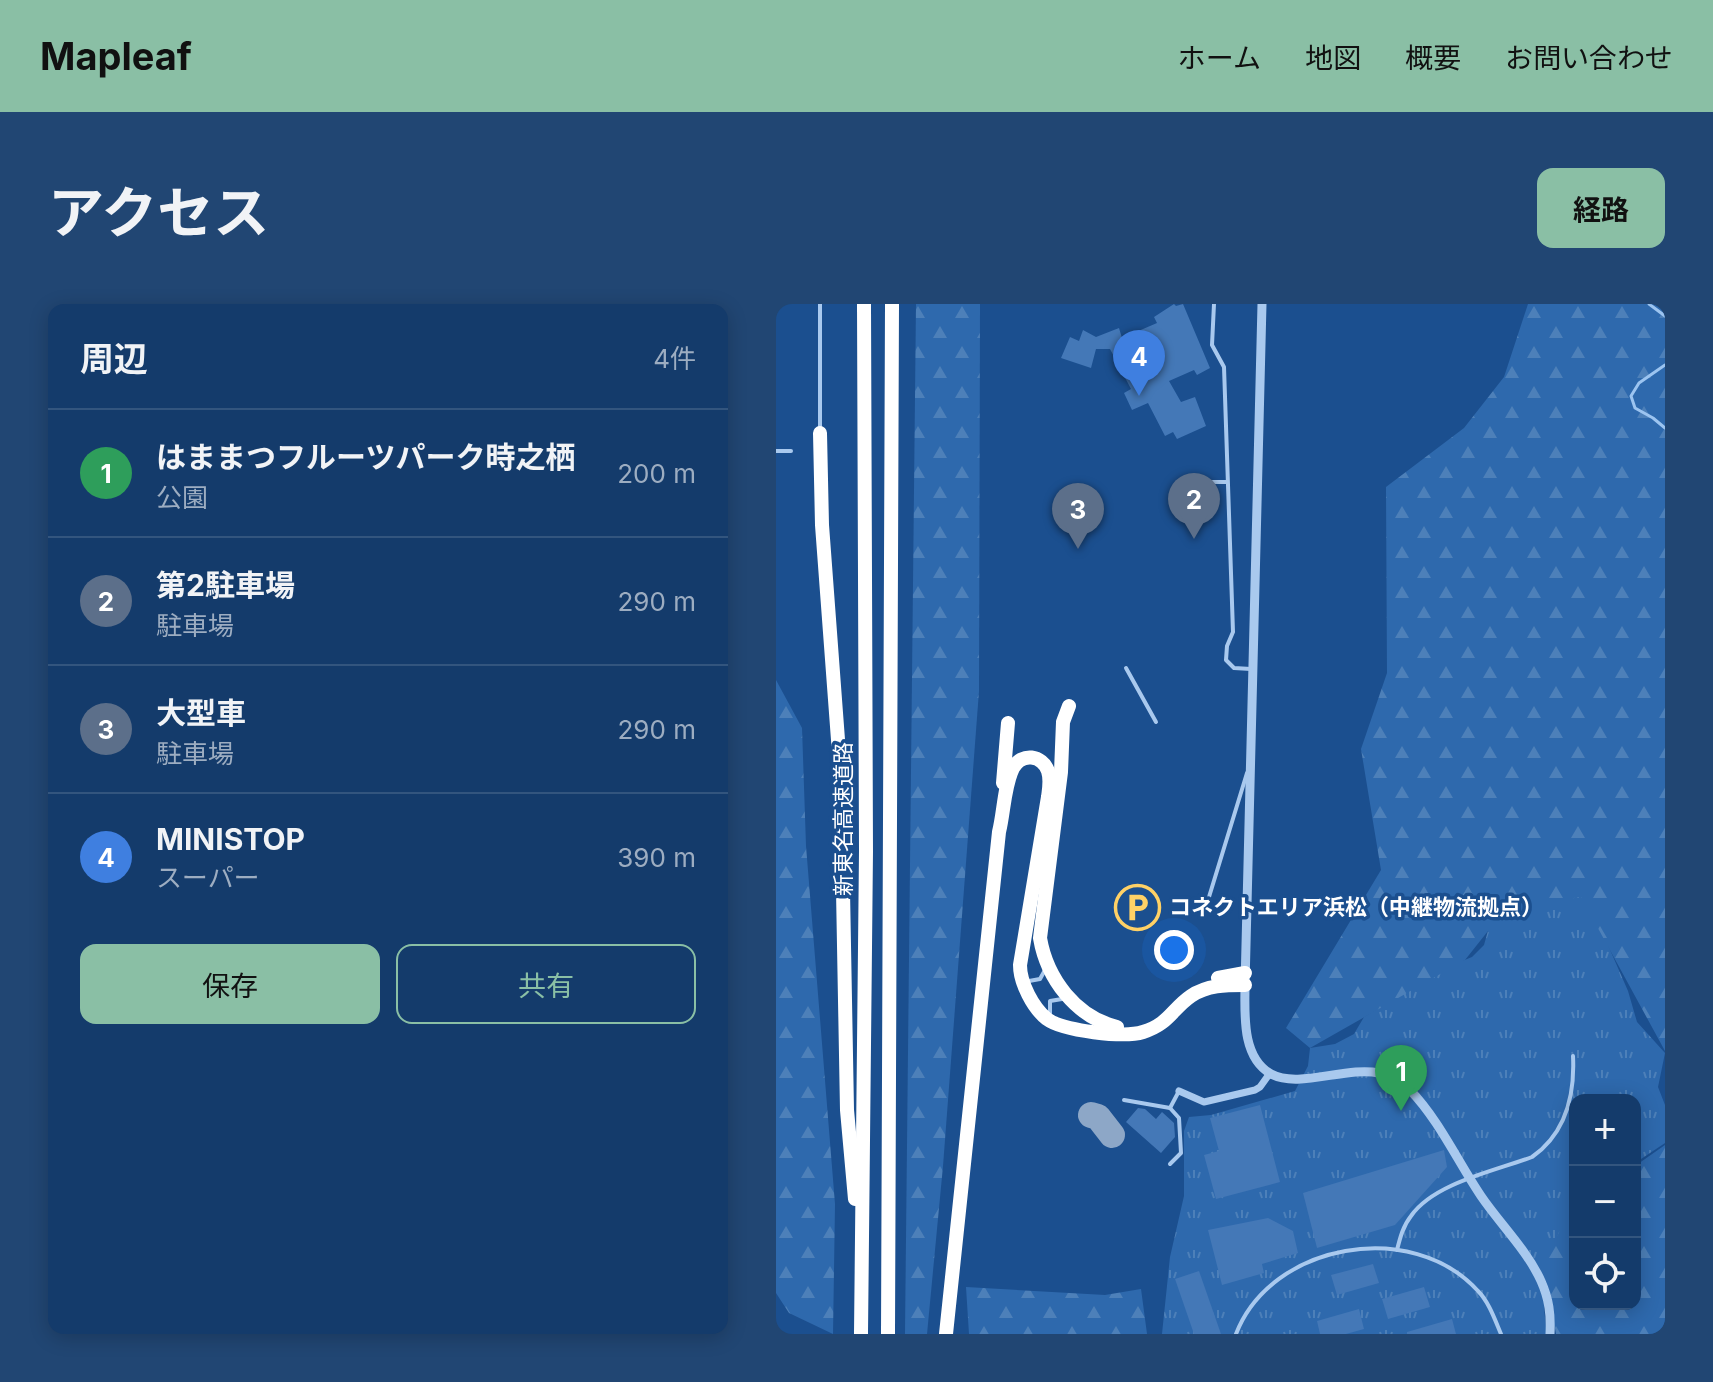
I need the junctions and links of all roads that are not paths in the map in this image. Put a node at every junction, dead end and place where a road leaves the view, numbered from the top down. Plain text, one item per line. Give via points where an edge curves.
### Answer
1 (820, 304) edge
2 (864, 304) edge
3 (892, 304) edge
4 (1214, 304) edge
5 (1262, 304) edge
6 (820, 433) joint
7 (776, 451) edge
8 (791, 451) dead end
9 (1207, 482) dead end
10 (1227, 482) junction
11 (1126, 668) dead end
12 (1254, 669) junction
13 (1069, 706) dead end
14 (1156, 722) dead end
15 (1008, 723) dead end
16 (1250, 763) junction
17 (999, 832) junction
18 (1184, 911) dead end
19 (1046, 959) junction
20 (1020, 973) junction
21 (1245, 979) junction
22 (1072, 1002) junction
23 (1055, 1023) junction
24 (1573, 1056) dead end
25 (1270, 1073) junction
26 (1179, 1091) joint
27 (1124, 1100) dead end
28 (1170, 1108) junction
29 (1170, 1164) dead end
30 (1397, 1250) junction
31 (861, 1267) junction
32 (861, 1334) edge
33 (888, 1334) edge
34 (946, 1334) edge
35 (1236, 1334) edge
36 (1501, 1334) edge
37 (1550, 1334) edge

1 - 6 lane
2 - 31 highway, 新東名高速道路
3 - 33 highway
4 - 10 lane via 1212,345 1224,367
5 - 12 street
6 - 31 highway via 841,780 847,1110
7 - 8 lane
9 - 10 lane
10 - 12 lane via 1233,632 1226,660 1234,668
11 - 14 lane
12 - 16 street
13 - 19 highway via 1041,921
15 - 17 highway
16 - 18 lane via 1205,910
16 - 21 street
17 - 20 highway via 1015,766 1023,758 1039,760 1049,775 1049,789
17 - 34 highway
19 - 20 lane via 1037,981
19 - 22 highway
20 - 23 highway via 1040,1011
21 - 22 highway via 1195,985 1158,1018 1133,1027 1100,1022
21 - 23 highway via 1198,991 1162,1024 1137,1034
21 - 25 street via 1250,1050
22 - 23 lane via 1050,1001
24 - 30 lane via 1574,1086 1555,1136 1532,1157 1429,1197 1411,1215
25 - 26 street via 1255,1090 1204,1102
25 - 37 street via 1287,1079 1378,1072 1398,1080 1423,1105 1539,1277 1548,1298
26 - 28 lane
27 - 28 lane
28 - 29 lane via 1179,1118 1181,1153
30 - 35 lane via 1343,1251 1289,1271 1244,1313
30 - 36 lane via 1466,1279 1480,1292
31 - 32 highway, 新東名高速道路

